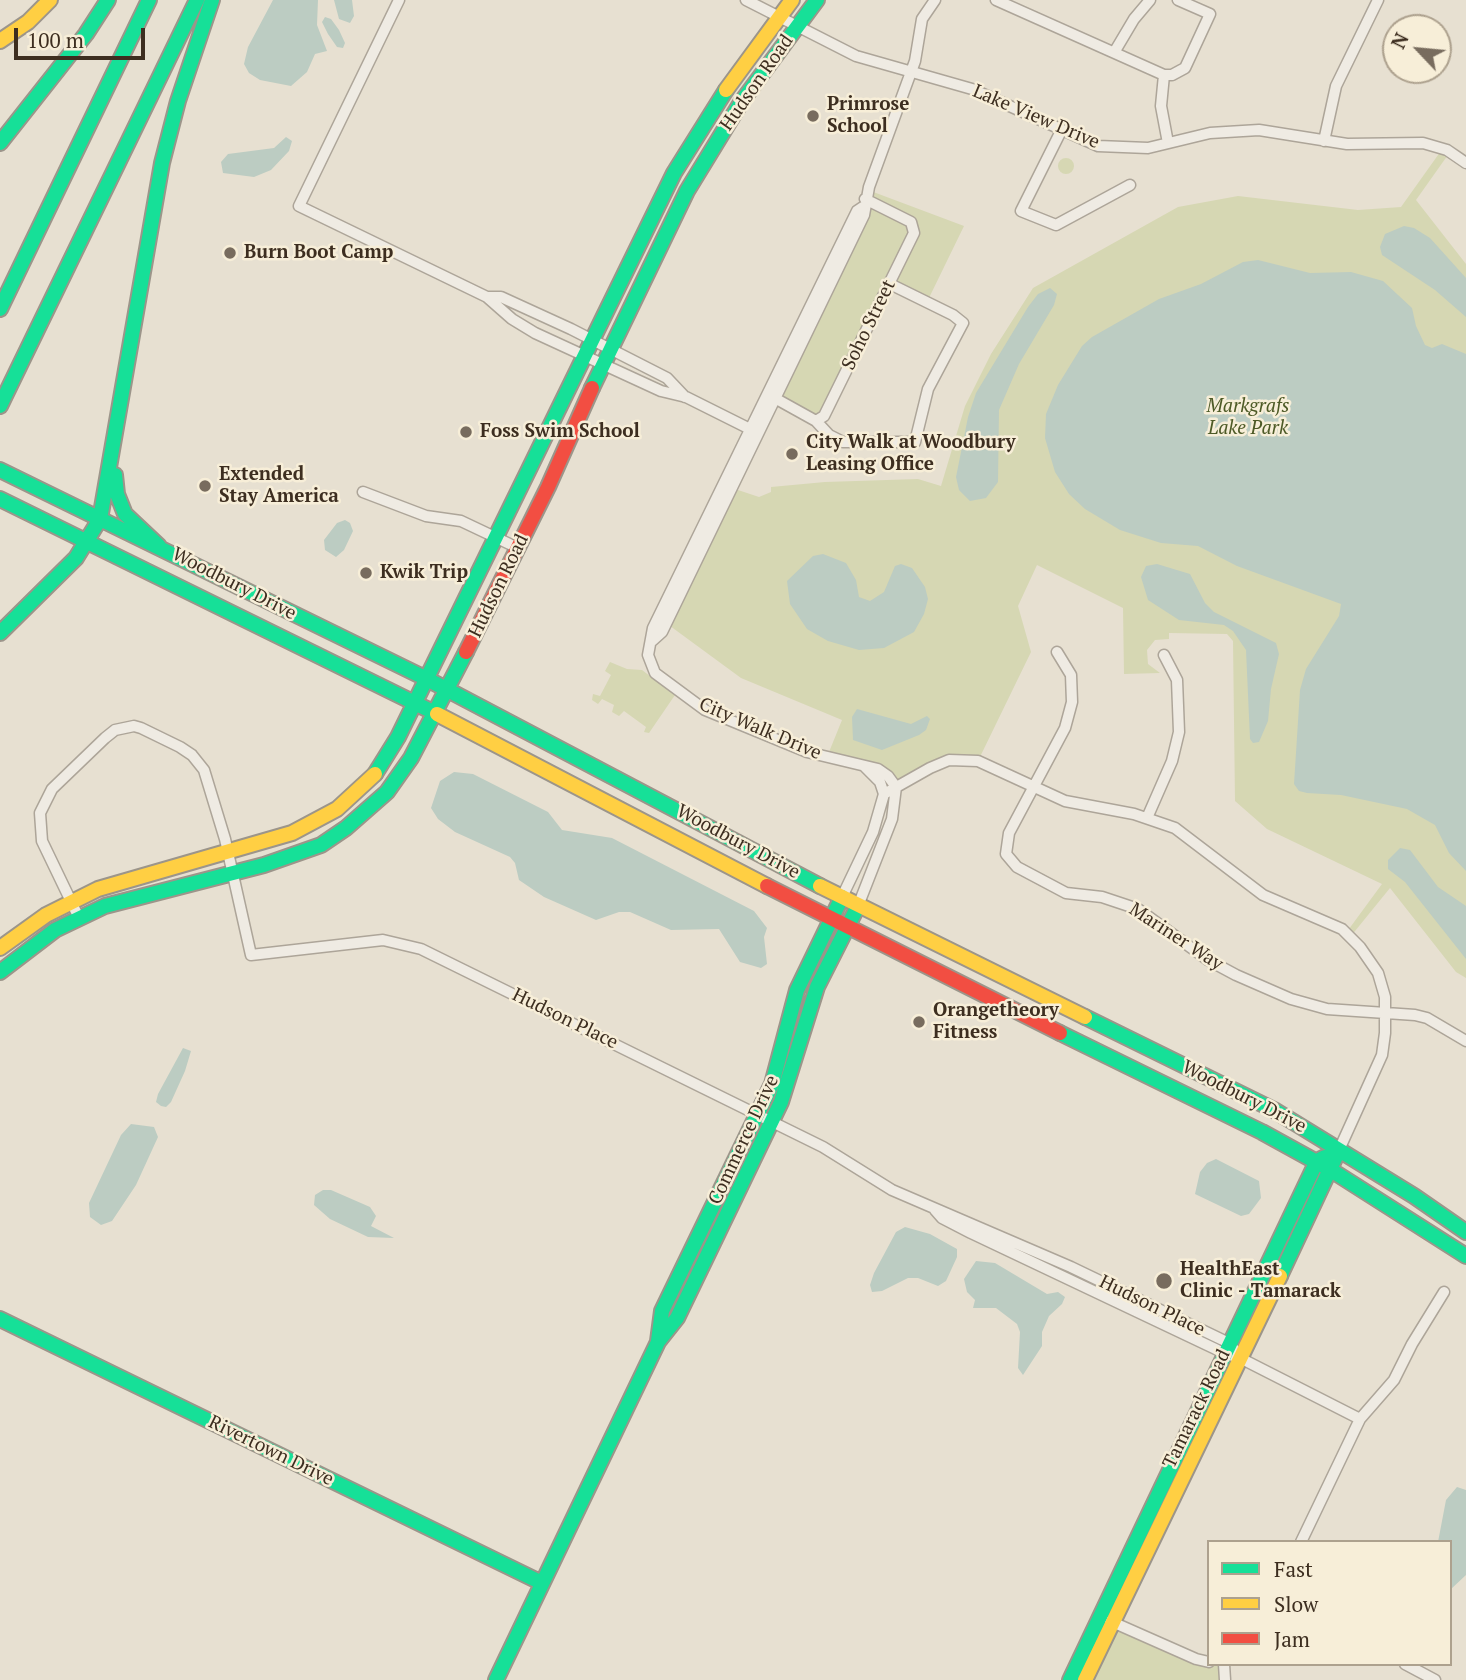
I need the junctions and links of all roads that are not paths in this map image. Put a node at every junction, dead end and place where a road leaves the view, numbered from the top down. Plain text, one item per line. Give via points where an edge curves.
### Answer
1 (50, 0) edge
2 (108, 0) edge
3 (149, 0) edge
4 (197, 0) edge
5 (212, 0) edge
6 (398, 0) edge
7 (746, 0) edge
8 (792, 0) edge
9 (817, 0) edge
10 (936, 0) edge
11 (996, 0) edge
12 (1150, 0) edge
13 (1178, 0) edge
14 (1378, 0) edge
15 (779, 18) junction
16 (797, 26) junction
17 (0, 41) edge
18 (1115, 51) junction
19 (910, 73) junction
20 (1164, 75) junction
21 (1061, 131) junction
22 (1324, 141) junction
23 (0, 143) edge
24 (1168, 144) junction
25 (1466, 163) edge
26 (1130, 185) dead end
27 (864, 203) junction
28 (890, 284) junction
29 (487, 297) junction
30 (0, 309) edge
31 (591, 340) junction
32 (609, 349) junction
33 (584, 355) junction
34 (604, 364) junction
35 (772, 396) junction
36 (686, 397) junction
37 (0, 406) edge
38 (119, 407) junction
39 (816, 421) junction
40 (755, 431) junction
41 (2, 471) edge
42 (363, 492) dead end
43 (0, 499) edge
44 (100, 519) junction
45 (495, 537) junction
46 (87, 541) junction
47 (159, 546) junction
48 (517, 548) junction
49 (0, 633) edge
50 (1057, 652) dead end
51 (1164, 655) dead end
52 (427, 679) junction
53 (447, 689) junction
54 (415, 703) junction
55 (435, 713) junction
56 (866, 767) junction
57 (1032, 785) junction
58 (896, 787) junction
59 (884, 794) junction
60 (1147, 818) junction
61 (228, 852) junction
62 (232, 873) junction
63 (842, 897) junction
64 (71, 901) junction
65 (858, 906) junction
66 (79, 918) junction
67 (830, 918) junction
68 (846, 927) junction
69 (0, 948) edge
70 (0, 972) edge
71 (1385, 1011) junction
72 (1466, 1041) edge
73 (757, 1116) junction
74 (772, 1122) junction
75 (1339, 1150) junction
76 (1317, 1161) junction
77 (1331, 1170) junction
78 (1466, 1232) edge
79 (1466, 1256) edge
80 (1444, 1292) dead end
81 (0, 1319) edge
82 (658, 1342) junction
83 (1226, 1348) junction
84 (1242, 1359) junction
85 (1360, 1419) junction
86 (1302, 1540) edge
87 (542, 1583) junction
88 (1107, 1619) junction
89 (1207, 1662) edge
90 (1409, 1666) edge
91 (496, 1680) edge
92 (1070, 1680) edge
93 (1085, 1680) edge
94 (1435, 1680) edge

1 - 17 main road via 29,22
2 - 23 main road
3 - 30 main road
4 - 37 main road
5 - 38 main road via 162,163
6 - 29 street via 299,206
7 - 15 street, Lake View Drive
8 - 15 main road, Hudson Road
9 - 16 main road, Hudson Road
10 - 19 street, City Walk Drive via 922,19
11 - 18 street
12 - 18 street
13 - 20 street via 1210,14 1185,68
14 - 22 street via 1336,86
15 - 16 street, Lake View Drive
15 - 31 main road, Hudson Road via 742,65 674,173
16 - 19 street, Lake View Drive via 856,56
16 - 32 main road, Hudson Road via 701,166
18 - 20 street
19 - 21 street, Lake View Drive via 972,89
19 - 27 street, City Walk Drive
20 - 24 street via 1161,106
21 - 24 street, Lake View Drive via 1114,148
21 - 26 street via 1021,211 1056,225
22 - 24 street, Lake View Drive via 1251,130 1210,133
22 - 25 street, Lake View Drive via 1423,143 1447,150
27 - 28 street, Soho Street via 908,220 915,228
27 - 35 street, City Walk Drive via 864,215
28 - 39 street, Soho Street via 827,413
28 - 39 street via 963,323 928,389 915,442 843,442
29 - 31 street via 501,297
29 - 33 street via 519,323
31 - 32 street
31 - 33 main road, Hudson Road
32 - 34 main road, Hudson Road
32 - 36 street via 667,379
33 - 34 street
33 - 45 main road, Hudson Road
34 - 36 street via 661,391
34 - 48 main road, Hudson Road
35 - 39 street
35 - 40 street, City Walk Drive
36 - 40 street
38 - 44 main road
38 - 47 main road via 117,494 129,520
40 - 56 street, City Walk Drive via 662,632 652,641 648,655 652,670 703,709 807,752
41 - 44 main road, Woodbury Drive
42 - 45 street via 426,516 461,521
43 - 46 main road, Woodbury Drive
44 - 46 main road
44 - 47 main road, Woodbury Drive
45 - 48 street
45 - 52 main road, Hudson Road
46 - 49 main road via 76,558
46 - 54 main road, Woodbury Drive
47 - 52 main road, Woodbury Drive
48 - 53 main road, Hudson Road
50 - 57 street, Mariner Way via 1071,675 1072,702 1065,728
51 - 60 street via 1177,680 1179,732 1172,761
52 - 53 main road, Woodbury Drive
52 - 54 main road, Hudson Road
53 - 55 main road, Hudson Road
53 - 63 main road, Woodbury Drive
54 - 55 main road, Woodbury Drive
54 - 61 main road, Hudson Road via 388,756 354,796 292,833
55 - 62 main road, Hudson Road via 387,792 346,828 296,855
55 - 67 main road, Woodbury Drive
56 - 58 street, City Walk Drive via 881,770
56 - 59 street
57 - 58 street via 963,759 941,762
57 - 60 street via 1083,806
57 - 71 street, Mariner Way via 1006,843 1006,854 1017,867 1066,893 1102,897 1138,909 1208,960 1292,999 1327,1009
58 - 59 street
58 - 65 street via 884,845
59 - 63 street via 873,832
60 - 71 street via 1175,828 1263,895 1349,934 1378,973
61 - 62 street
61 - 64 main road, Hudson Road via 127,879
61 - 64 street via 209,781 199,762 141,728 115,730 52,789 40,813 42,841
62 - 66 main road, Hudson Road via 130,898
62 - 73 street, Hudson Place via 251,955 383,940 421,949
63 - 65 main road, Woodbury Drive
63 - 67 main road, Commerce Drive
64 - 66 street
64 - 69 main road, Hudson Road
65 - 68 main road, Commerce Drive
65 - 75 main road, Woodbury Drive via 1251,1098
66 - 70 main road, Hudson Road
67 - 68 main road, Woodbury Drive
67 - 73 main road, Commerce Drive via 797,990 779,1063
68 - 74 main road, Commerce Drive via 813,998 790,1080
68 - 76 main road, Woodbury Drive
71 - 72 street, Mariner Way via 1427,1018
71 - 75 street via 1382,1055
73 - 74 street, Hudson Place
73 - 82 main road, Commerce Drive via 663,1311
74 - 82 main road, Commerce Drive via 677,1318
74 - 83 street, Hudson Place via 823,1147 871,1179 1071,1267
75 - 76 main road
75 - 77 main road, Tamarack Road
75 - 78 main road, Woodbury Drive
76 - 77 main road, Woodbury Drive
76 - 83 main road, Tamarack Road
77 - 79 main road, Woodbury Drive
77 - 84 main road, Tamarack Road
80 - 85 street via 1394,1380
81 - 87 main road, Rivertown Drive
82 - 87 main road, Commerce Drive
83 - 84 street, Hudson Place
83 - 88 main road, Tamarack Road
84 - 85 street, Hudson Place
84 - 88 main road, Tamarack Road
85 - 86 street
87 - 91 main road, Commerce Drive
88 - 89 street
88 - 92 main road, Tamarack Road
88 - 93 main road, Tamarack Road
90 - 94 street

